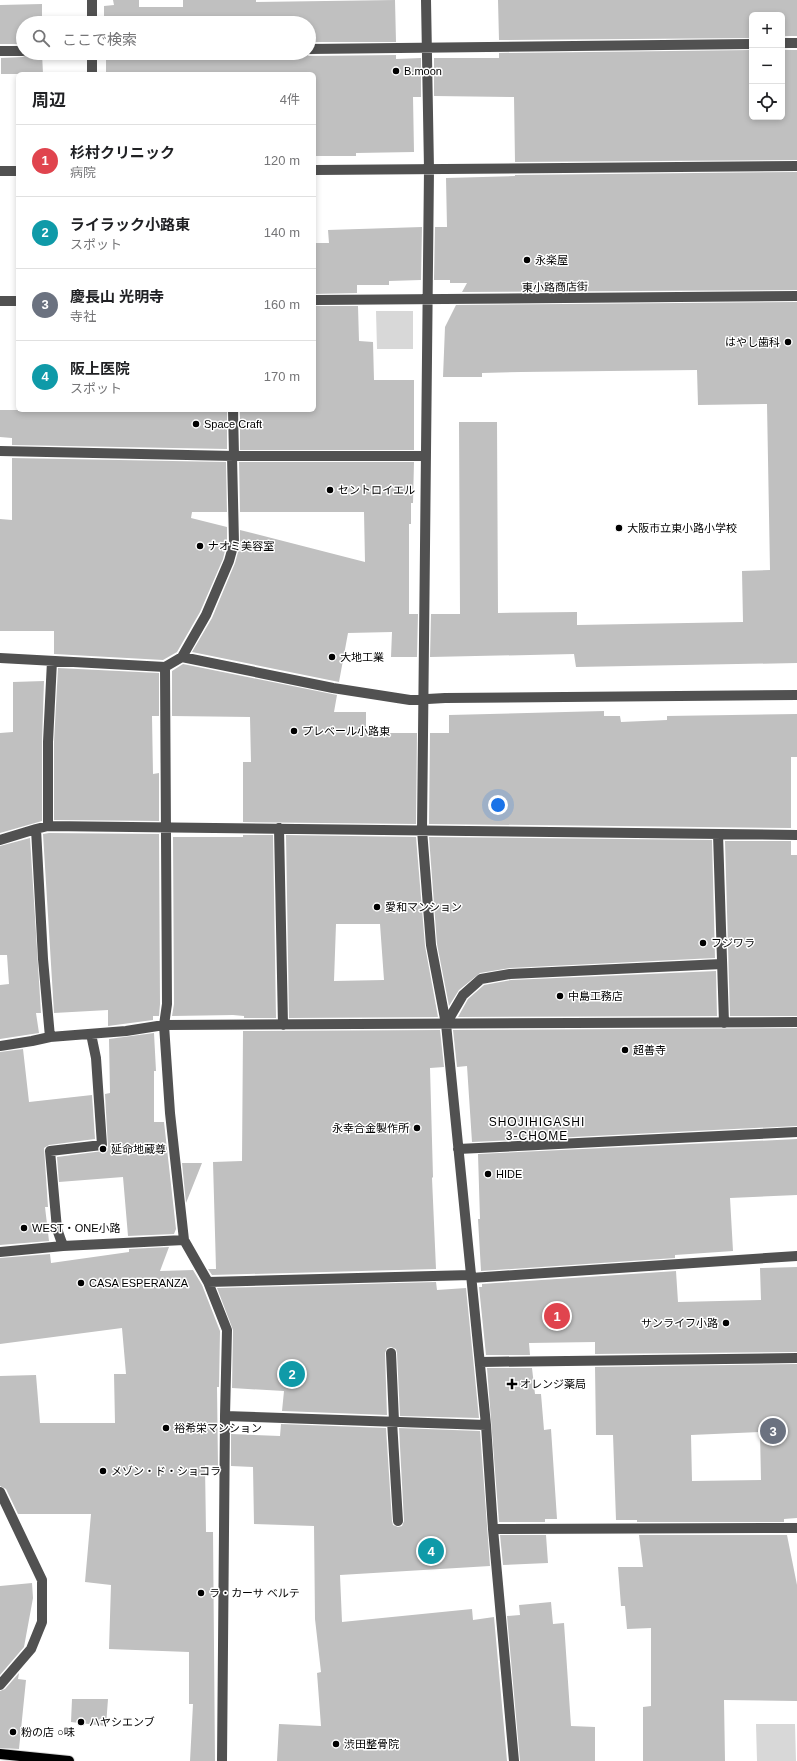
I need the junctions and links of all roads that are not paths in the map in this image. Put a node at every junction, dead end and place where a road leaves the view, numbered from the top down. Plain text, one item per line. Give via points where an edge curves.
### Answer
1 (92, 0) edge
2 (426, 0) edge
3 (92, 16) edge
4 (785, 43) edge
5 (797, 43) edge
6 (749, 44) edge
7 (426, 48) junction
8 (316, 49) edge
9 (0, 51) edge
10 (16, 51) edge
11 (92, 60) edge
12 (92, 72) edge
13 (797, 166) edge
14 (429, 169) junction
15 (316, 170) edge
16 (0, 171) edge
17 (16, 171) edge
18 (797, 296) edge
19 (316, 300) edge
20 (428, 300) junction
21 (16, 301) edge
22 (0, 302) edge
23 (233, 412) edge
24 (0, 451) edge
25 (233, 456) junction
26 (425, 456) junction
27 (182, 657) junction
28 (0, 658) edge
29 (52, 661) junction
30 (166, 667) junction
31 (797, 695) edge
32 (422, 698) junction
33 (48, 826) junction
34 (166, 827) junction
35 (279, 828) junction
36 (36, 829) junction
37 (422, 830) junction
38 (718, 834) junction
39 (797, 835) edge
40 (0, 840) edge
41 (722, 964) junction
42 (797, 1022) edge
43 (724, 1023) junction
44 (446, 1024) junction
45 (164, 1025) junction
46 (283, 1026) junction
47 (91, 1034) junction
48 (50, 1037) junction
49 (0, 1046) edge
50 (797, 1132) edge
51 (458, 1149) junction
52 (184, 1240) junction
53 (63, 1246) junction
54 (0, 1252) edge
55 (797, 1256) edge
56 (471, 1277) junction
57 (208, 1282) junction
58 (392, 1353) dead end
59 (797, 1358) edge
60 (480, 1362) junction
61 (225, 1416) junction
62 (393, 1421) junction
63 (486, 1424) junction
64 (0, 1492) edge
65 (398, 1521) dead end
66 (797, 1528) edge
67 (493, 1529) junction
68 (0, 1685) edge
69 (4, 1756) edge
70 (68, 1761) edge
71 (222, 1761) edge
72 (514, 1761) edge

1 - 3 street
2 - 7 street
4 - 5 street
6 - 7 street
7 - 8 street
7 - 14 street
9 - 10 street
11 - 12 street
13 - 14 street
14 - 15 street
14 - 20 street
16 - 17 street
18 - 20 street, 東小路商店街
19 - 20 street, 東小路商店街
20 - 26 street
21 - 22 street
23 - 25 street
24 - 25 street
25 - 26 street
25 - 27 street via 234,543 206,615
26 - 32 street
27 - 30 street
27 - 32 street via 333,688 410,700
28 - 29 street
29 - 30 street
29 - 33 street via 48,742
30 - 34 street
31 - 32 street
32 - 37 street
33 - 34 street
33 - 36 street
34 - 35 street
34 - 45 street via 167,1004
35 - 37 street
35 - 46 street
36 - 40 street
36 - 48 street
37 - 38 street
37 - 44 street via 431,945
38 - 39 street
38 - 41 street
41 - 43 street
41 - 44 street via 510,974 481,979 463,995
42 - 43 street
43 - 44 street
44 - 46 street
44 - 51 street
45 - 46 street
45 - 47 street
45 - 52 street via 170,1113
47 - 48 street
47 - 53 street via 96,1058 102,1145 50,1151 57,1229
48 - 49 street
50 - 51 street
51 - 56 street
52 - 53 street
52 - 57 street
53 - 54 street
55 - 56 street
56 - 57 street
56 - 60 street
57 - 61 street via 226,1330
58 - 62 street
59 - 60 street
60 - 63 street
61 - 62 street
61 - 71 street
62 - 63 street
62 - 65 street
63 - 67 street
64 - 68 street via 42,1580 42,1622 31,1649
66 - 67 street
67 - 72 street
69 - 70 main road

